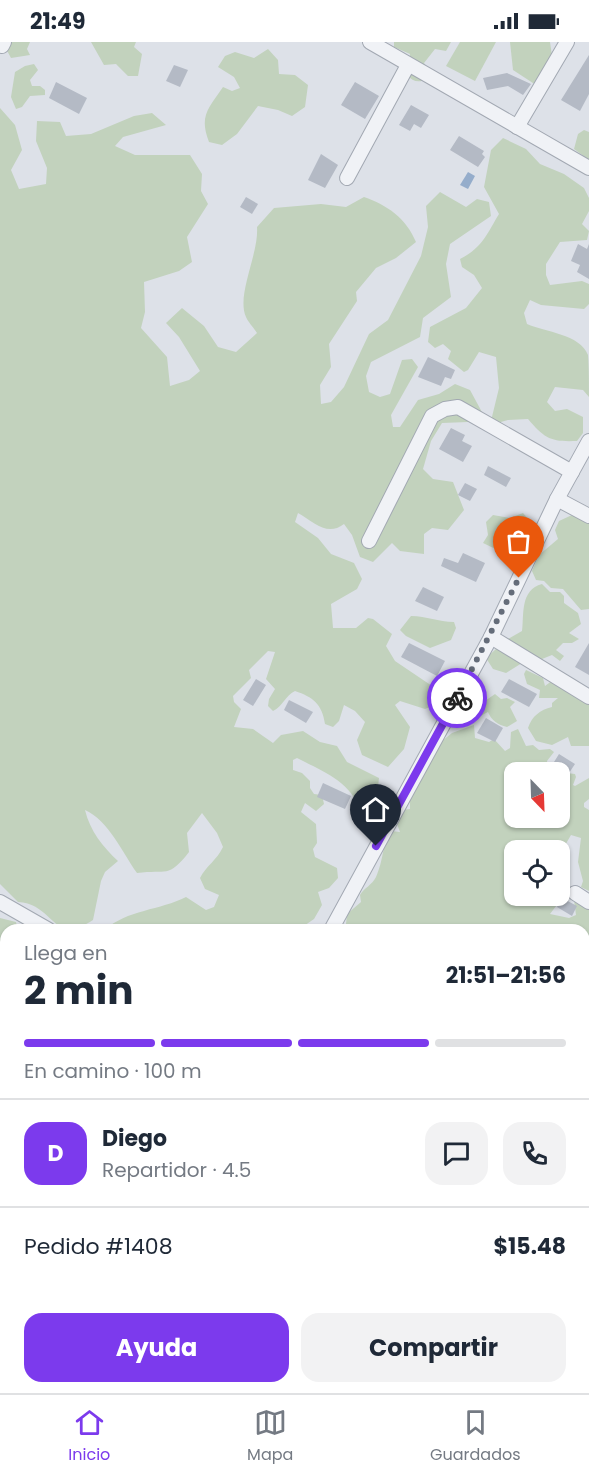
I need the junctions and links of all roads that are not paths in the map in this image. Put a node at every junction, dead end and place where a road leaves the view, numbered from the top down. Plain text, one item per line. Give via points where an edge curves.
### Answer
1 (370, 42) edge
2 (567, 42) edge
3 (408, 65) junction
4 (517, 127) junction
5 (589, 168) edge
6 (347, 178) dead end
7 (589, 441) edge
8 (572, 472) junction
9 (557, 499) junction
10 (589, 516) edge
11 (369, 541) dead end
12 (491, 637) junction
13 (589, 697) edge
14 (575, 893) dead end
15 (0, 902) edge
16 (589, 902) edge
17 (38, 924) edge
18 (334, 924) edge

1 - 3 street
2 - 4 street
3 - 4 street
3 - 6 street
4 - 5 street
7 - 8 street
8 - 9 street
8 - 11 street via 459,407 445,409 432,416
9 - 10 street
9 - 12 street
12 - 13 street
12 - 18 street
14 - 16 street
15 - 17 street

